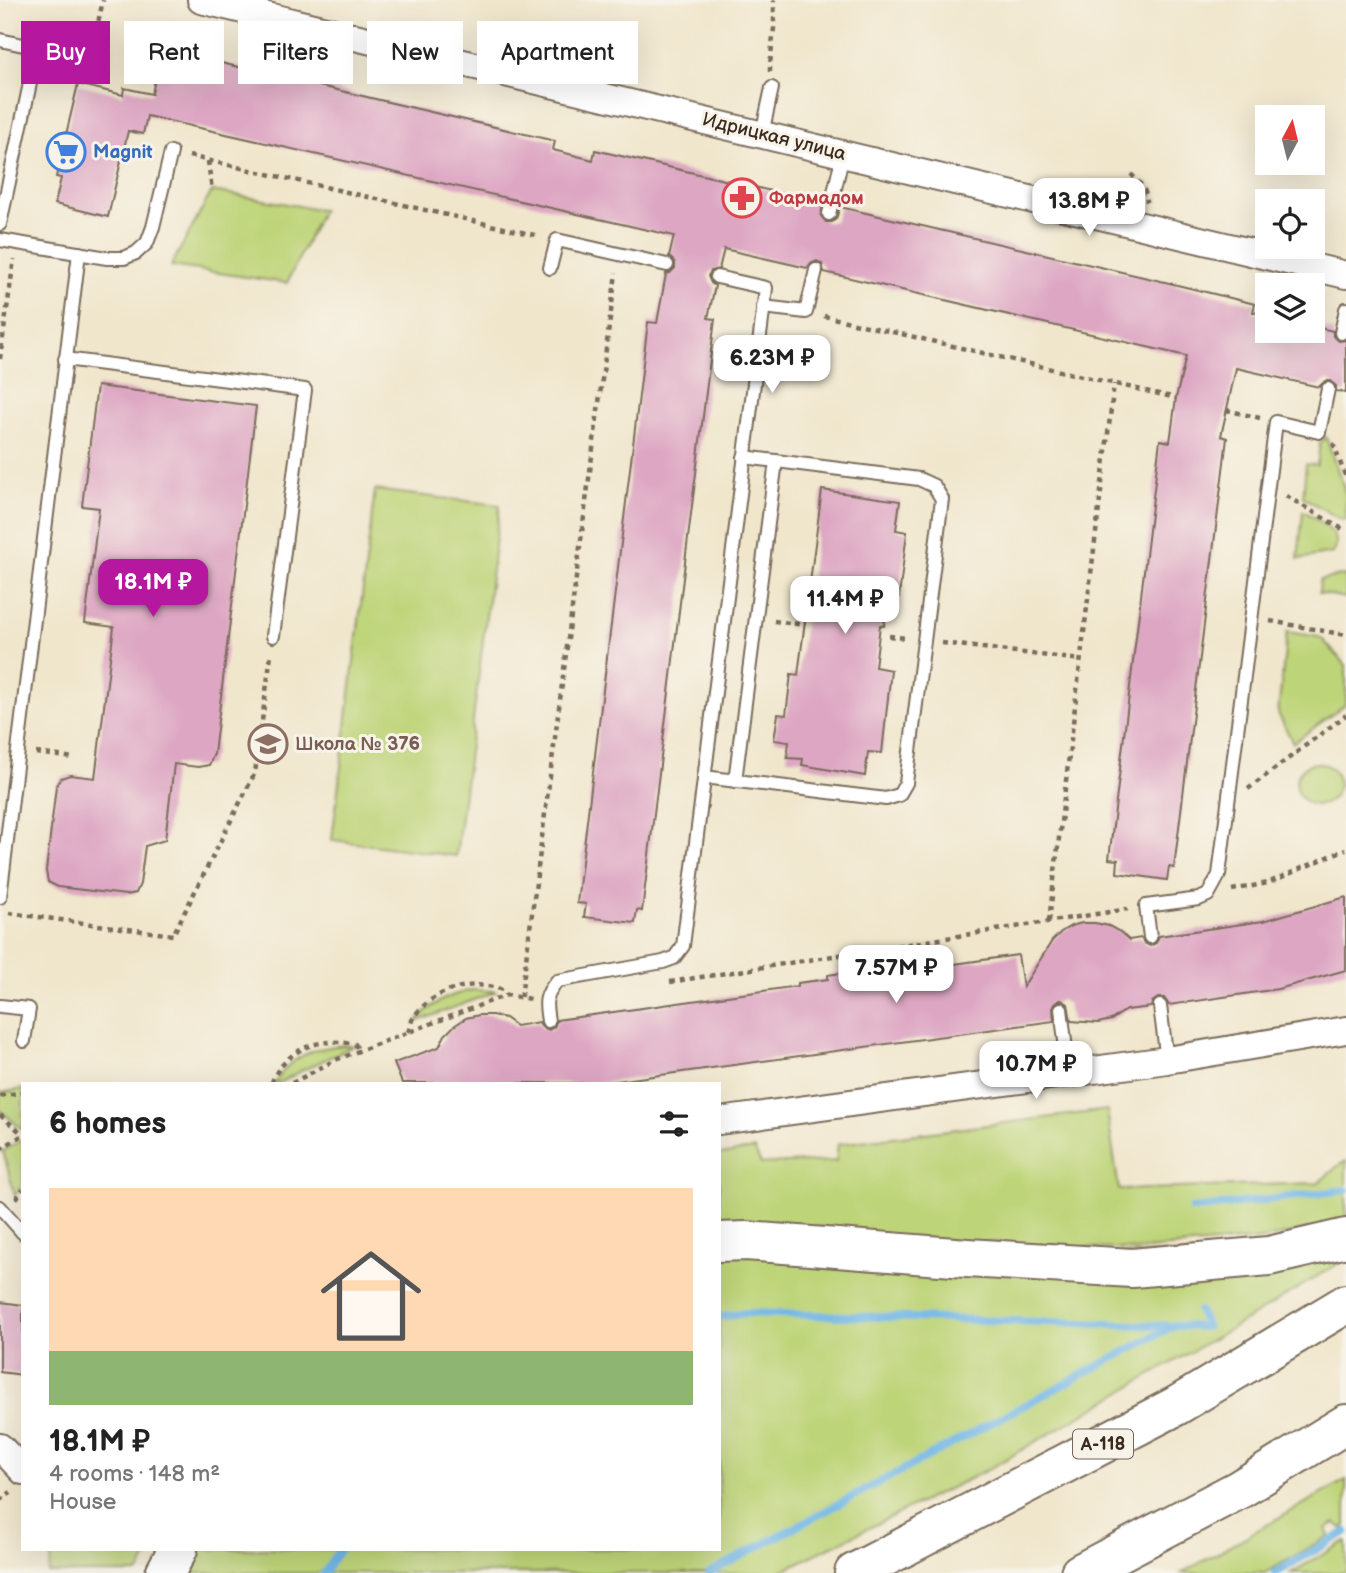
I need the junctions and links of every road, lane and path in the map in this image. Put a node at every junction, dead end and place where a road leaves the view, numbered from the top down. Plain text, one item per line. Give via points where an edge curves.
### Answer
1 (103, 0) edge
2 (201, 0) edge
3 (774, 0) edge
4 (98, 21) edge
5 (0, 40) edge
6 (21, 45) edge
7 (29, 84) edge
8 (772, 88) joint
9 (762, 134) junction
10 (171, 152) joint
11 (843, 154) junction
12 (208, 160) junction
13 (212, 191) dead end
14 (829, 214) dead end
15 (0, 224) edge
16 (0, 240) edge
17 (557, 240) junction
18 (79, 253) junction
19 (15, 254) dead end
20 (618, 254) junction
21 (667, 265) dead end
22 (550, 268) dead end
23 (816, 270) dead end
24 (1346, 275) edge
25 (718, 277) dead end
26 (763, 307) junction
27 (1346, 309) edge
28 (806, 312) junction
29 (1341, 333) dead end
30 (0, 359) edge
31 (65, 359) junction
32 (1114, 384) junction
33 (1328, 389) dead end
34 (1176, 398) dead end
35 (1226, 410) dead end
36 (1276, 422) junction
37 (1330, 435) dead end
38 (744, 457) junction
39 (776, 461) junction
40 (1346, 478) edge
41 (1269, 486) junction
42 (1346, 531) edge
43 (1252, 618) junction
44 (1346, 635) edge
45 (273, 636) joint
46 (889, 636) dead end
47 (924, 640) junction
48 (1081, 660) junction
49 (1346, 715) edge
50 (704, 777) junction
51 (735, 781) junction
52 (1228, 804) junction
53 (1346, 849) edge
54 (1208, 895) junction
55 (0, 897) edge
56 (1146, 906) junction
57 (0, 911) edge
58 (1049, 922) junction
59 (1150, 937) dead end
60 (668, 982) dead end
61 (521, 997) dead end
62 (0, 1006) edge
63 (1160, 1006) dead end
64 (1061, 1009) dead end
65 (548, 1021) dead end
66 (1346, 1031) edge
67 (408, 1032) junction
68 (24, 1041) dead end
69 (359, 1051) junction
70 (1167, 1060) junction
71 (1069, 1073) junction
72 (272, 1082) edge
73 (294, 1082) edge
74 (21, 1092) edge
75 (0, 1096) edge
76 (0, 1115) edge
77 (721, 1121) edge
78 (21, 1133) edge
79 (21, 1136) edge
80 (0, 1149) edge
81 (21, 1192) edge
82 (16, 1199) dead end
83 (0, 1207) edge
84 (21, 1231) edge
85 (1346, 1238) edge
86 (721, 1242) edge
87 (1346, 1304) edge
88 (1346, 1424) edge
89 (0, 1447) edge
90 (21, 1469) edge
91 (177, 1551) edge
92 (165, 1573) edge
93 (854, 1573) edge
94 (1080, 1573) edge

1 - 4 path
2 - 9 street, Идрицкая улица
3 - 8 path via 769,64
5 - 6 lane
7 - 15 lane
8 - 9 lane
9 - 11 street, Идрицкая улица
10 - 12 path
10 - 18 lane via 147,243 124,258
11 - 14 lane
11 - 24 street, Идрицкая улица
12 - 13 path
12 - 17 path
16 - 18 lane
17 - 20 lane
17 - 22 lane
18 - 31 lane
19 - 30 path
20 - 21 lane
20 - 61 path
23 - 28 lane
25 - 26 lane via 766,288
26 - 28 lane
26 - 38 lane
27 - 29 lane
28 - 32 path
31 - 45 lane via 305,390
31 - 55 lane
32 - 34 path
32 - 48 path
33 - 36 lane via 1319,432
35 - 36 path
36 - 41 lane
37 - 40 path
38 - 39 lane
38 - 50 lane
39 - 47 lane via 919,478 934,486 942,499
39 - 51 lane
41 - 42 path
41 - 43 lane
43 - 44 path
43 - 52 lane
45 - 57 path via 255,773 173,935
46 - 47 path
47 - 48 path
47 - 51 lane via 906,783 899,795 886,799
48 - 58 path
49 - 52 path
50 - 51 lane
50 - 65 lane via 679,953 663,962 557,981 545,1002
52 - 54 lane via 1219,875
53 - 54 path via 1268,883
54 - 56 lane
56 - 58 path
56 - 59 lane
58 - 60 path
62 - 68 lane via 29,1010
63 - 70 lane
64 - 71 lane
66 - 70 street
67 - 67 path via 429,1001 458,987 476,984 507,995
67 - 69 path
69 - 72 path via 355,1044 344,1042 309,1045 284,1064
69 - 73 path
70 - 71 street
71 - 77 street
74 - 75 path
76 - 78 path
79 - 80 path
81 - 82 path
83 - 84 lane
85 - 86 highway via 1269,1256 1132,1268
87 - 93 highway, А-118 via 1176,1406
88 - 94 highway via 1240,1489
89 - 90 street
91 - 92 highway

